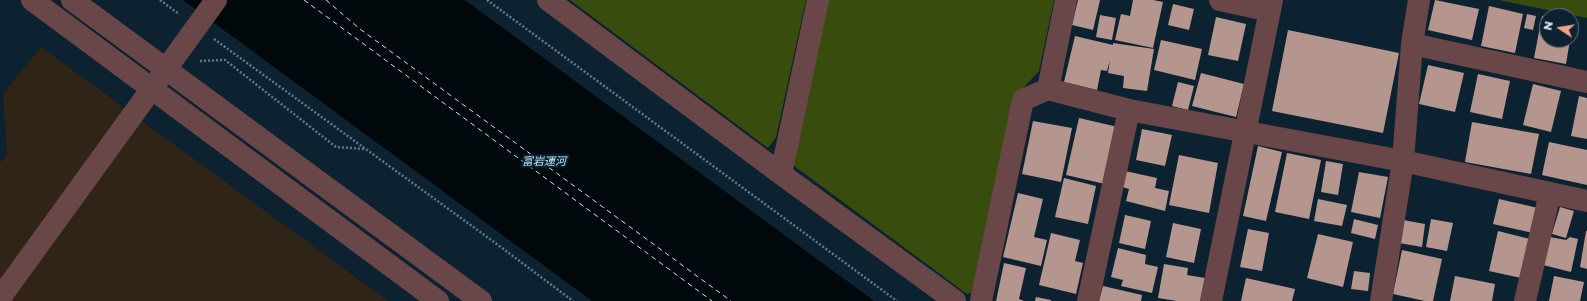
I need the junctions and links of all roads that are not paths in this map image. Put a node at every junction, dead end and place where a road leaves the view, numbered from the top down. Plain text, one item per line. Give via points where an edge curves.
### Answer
1 (32, 0) edge
2 (72, 0) edge
3 (216, 0) edge
4 (548, 0) edge
5 (818, 0) edge
6 (1066, 0) edge
7 (1220, 0) edge
8 (1419, 0) edge
9 (1271, 5) edge
10 (1412, 44) junction
11 (173, 58) junction
12 (1587, 82) edge
13 (151, 88) junction
14 (1048, 89) junction
15 (1129, 110) junction
16 (1246, 131) junction
17 (1403, 161) junction
18 (781, 174) junction
19 (1550, 193) junction
20 (1587, 200) edge
21 (0, 298) edge
22 (438, 301) edge
23 (481, 301) edge
24 (955, 301) edge
25 (981, 301) edge
26 (1088, 301) edge
27 (1211, 301) edge
28 (1380, 301) edge
29 (1526, 301) edge

1 - 13 street
2 - 11 street
3 - 11 street
4 - 18 street
5 - 18 street
6 - 14 street
7 - 9 street
8 - 10 street
9 - 16 street
10 - 12 street
10 - 17 street
11 - 13 street
11 - 23 street
13 - 21 street
13 - 22 street
14 - 15 street
14 - 25 street via 1023,100
15 - 16 street
15 - 26 street
16 - 17 street
16 - 27 street
17 - 19 street
17 - 28 street
18 - 24 street
19 - 20 street
19 - 29 street

